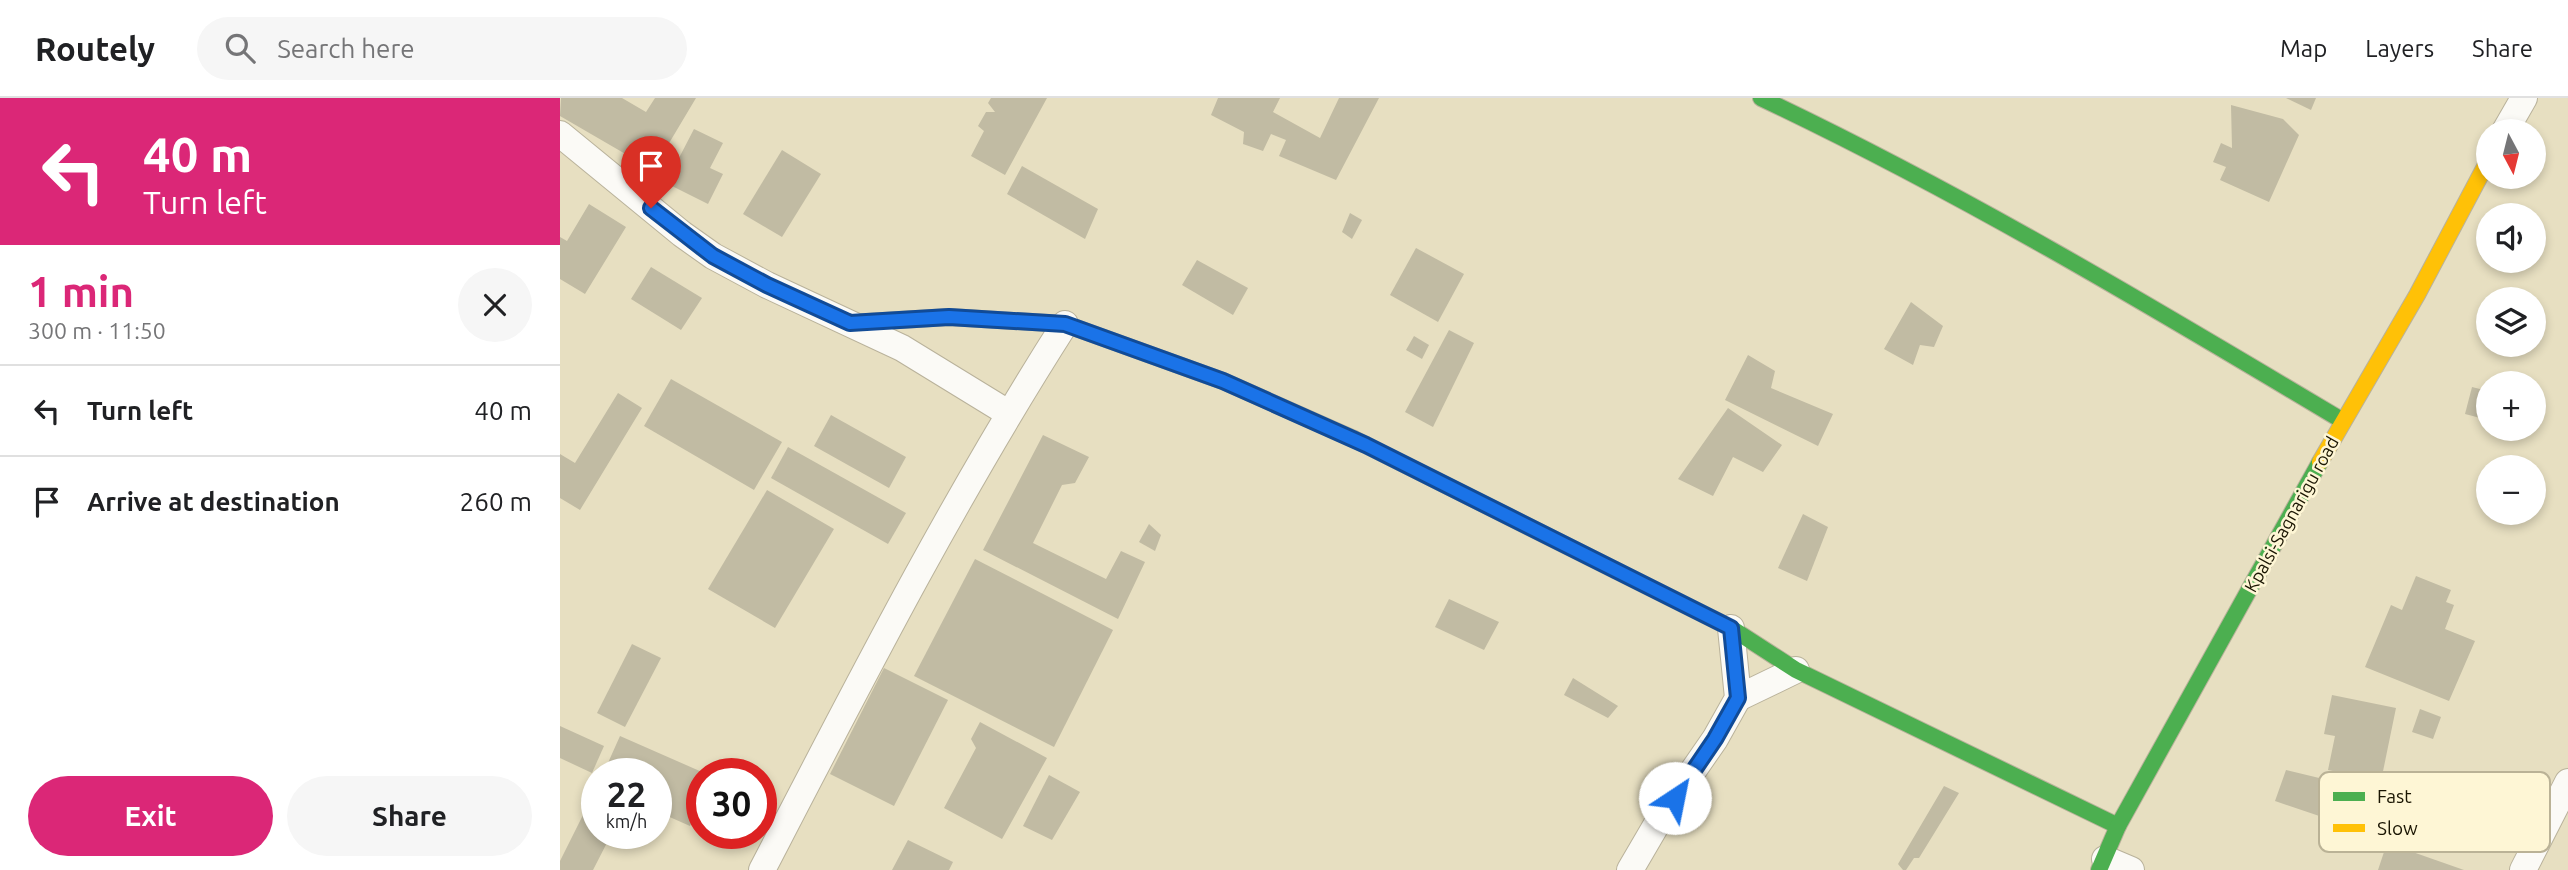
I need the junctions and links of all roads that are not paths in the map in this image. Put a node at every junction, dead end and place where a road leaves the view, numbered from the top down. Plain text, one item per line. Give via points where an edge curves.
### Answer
1 (1761, 98) edge
2 (2524, 98) edge
3 (2512, 119) edge
4 (560, 134) edge
5 (2476, 184) edge
6 (850, 323) junction
7 (1065, 324) junction
8 (1008, 413) junction
9 (2343, 421) junction
10 (1731, 628) junction
11 (1796, 670) junction
12 (1738, 698) junction
13 (2568, 782) edge
14 (2550, 817) edge
15 (2118, 826) junction
16 (2532, 852) edge
17 (2102, 865) edge
18 (762, 870) edge
19 (1630, 870) edge
20 (2131, 870) edge
21 (2523, 870) edge

1 - 9 street via 1843,135 2016,230
2 - 3 street
4 - 6 street via 713,256
5 - 9 street, Kpalsi-Sagnarigu road
6 - 7 street via 949,317
6 - 8 street via 902,348
7 - 8 street
7 - 10 street via 1299,413
8 - 18 street via 871,659
9 - 15 street, Kpalsi-Sagnarigu road
10 - 11 street
10 - 12 street
11 - 12 street
11 - 15 street
12 - 19 street
13 - 14 street
15 - 17 street, Kpalsi-Sagnarigu road
16 - 21 street
17 - 20 street

